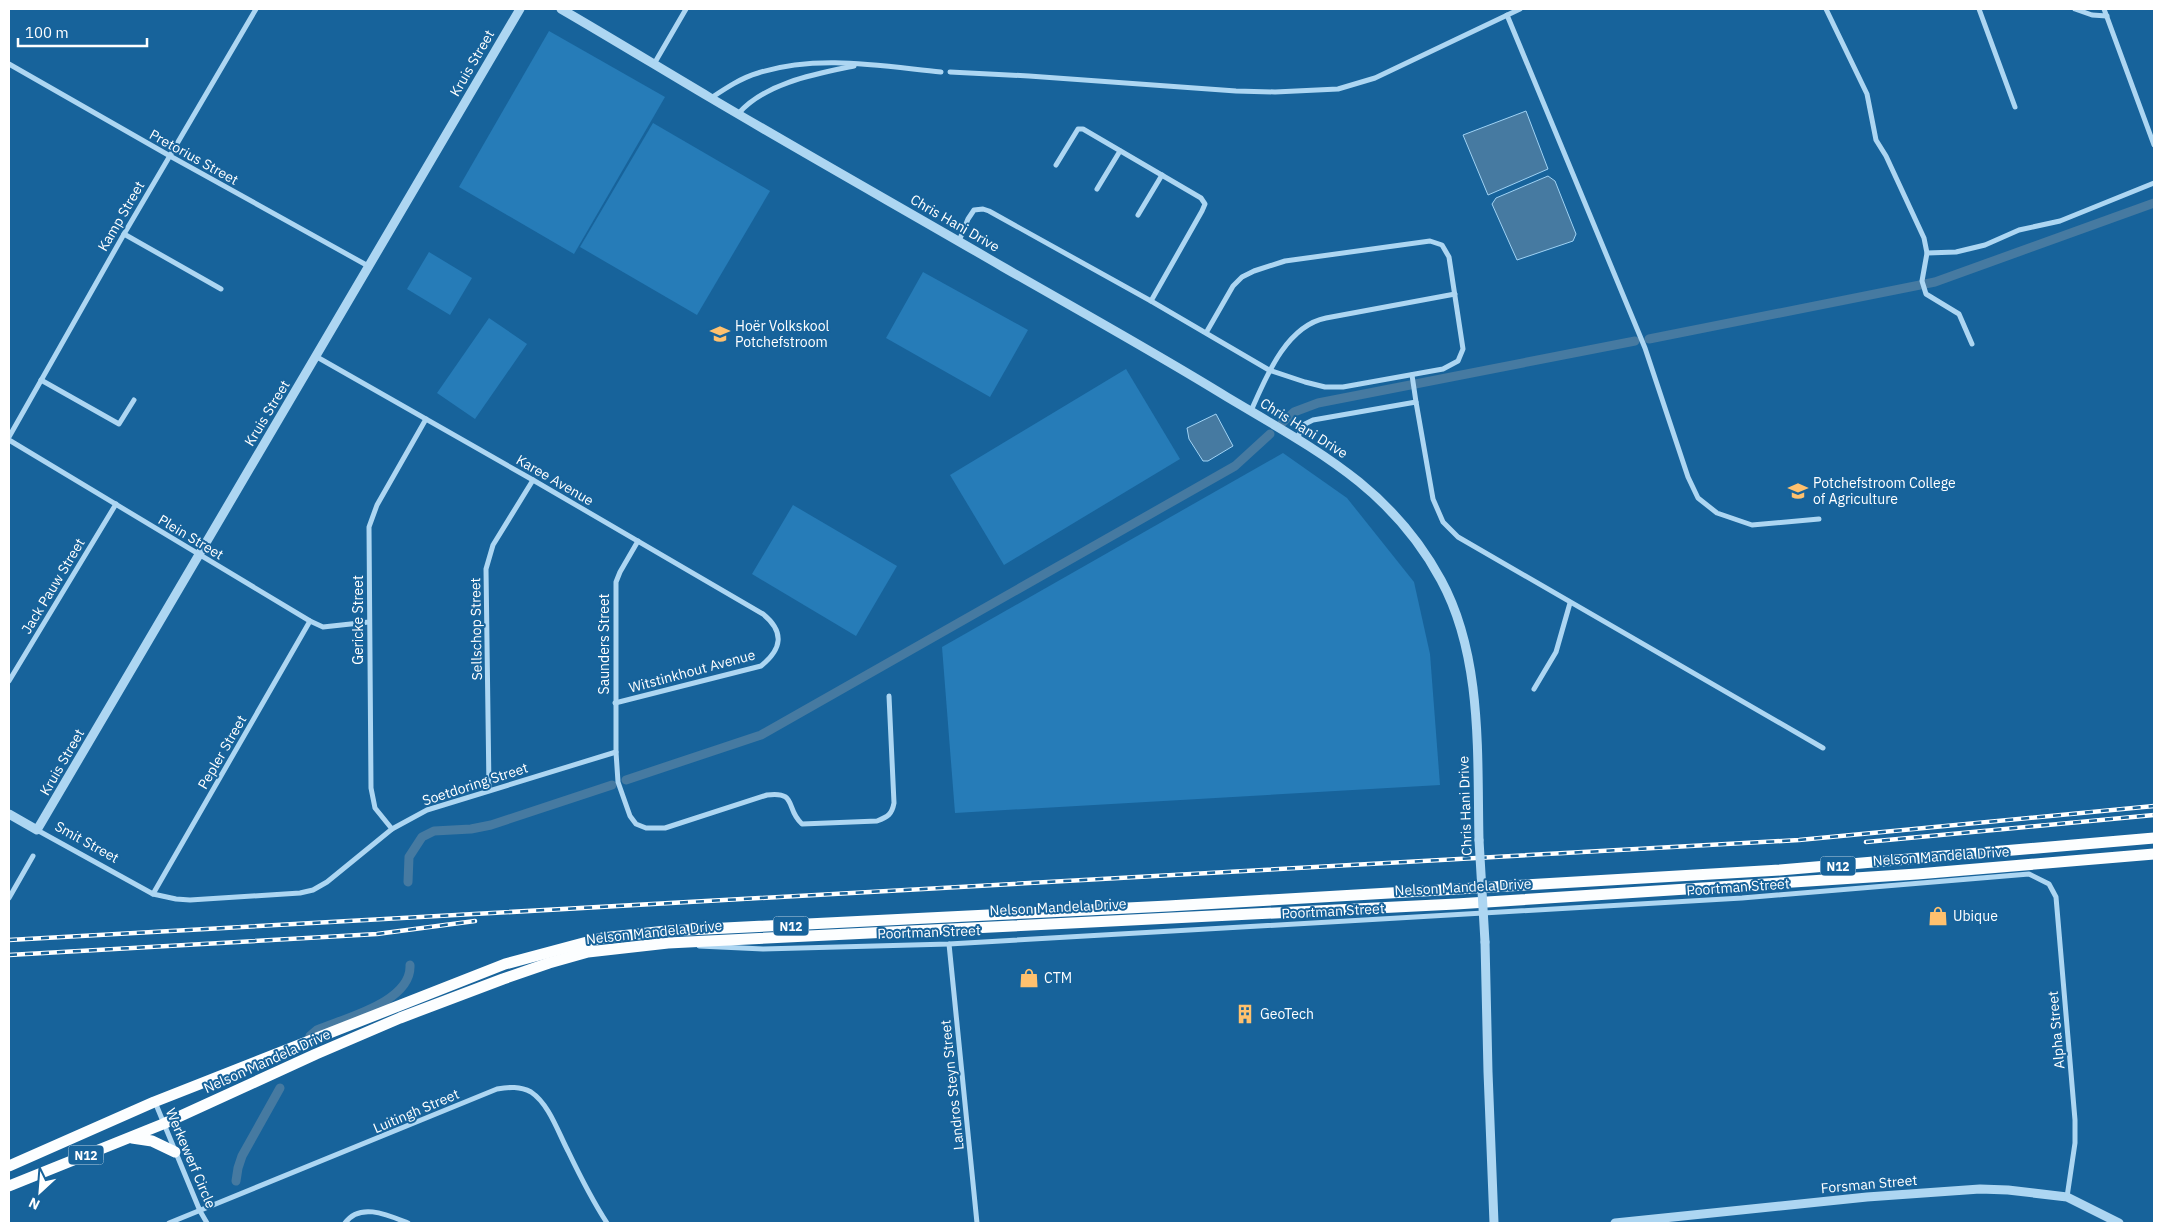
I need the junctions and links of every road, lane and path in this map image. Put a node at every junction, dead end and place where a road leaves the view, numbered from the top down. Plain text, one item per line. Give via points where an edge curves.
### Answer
1 (256, 9) edge
2 (520, 9) edge
3 (561, 9) edge
4 (686, 9) edge
5 (1520, 9) edge
6 (1826, 9) edge
7 (1979, 9) edge
8 (2075, 9) edge
9 (2104, 9) edge
10 (1508, 15) junction
11 (2107, 16) junction
12 (9, 64) edge
13 (654, 64) junction
14 (862, 64) junction
15 (941, 72) dead end
16 (950, 72) dead end
17 (710, 98) junction
18 (2015, 107) dead end
19 (738, 114) junction
20 (2154, 145) edge
21 (1120, 151) junction
22 (170, 156) junction
23 (1056, 165) dead end
24 (1162, 175) junction
25 (2154, 183) edge
26 (1097, 189) dead end
27 (1138, 215) dead end
28 (124, 234) junction
29 (959, 241) junction
30 (1928, 253) junction
31 (370, 267) junction
32 (221, 289) dead end
33 (1455, 294) junction
34 (1151, 301) junction
35 (1206, 333) junction
36 (1972, 344) dead end
37 (317, 357) junction
38 (1269, 370) junction
39 (1412, 375) junction
40 (41, 380) junction
41 (134, 400) dead end
42 (1416, 402) junction
43 (1250, 410) junction
44 (426, 419) junction
45 (1297, 438) junction
46 (9, 439) edge
47 (533, 480) junction
48 (116, 504) junction
49 (1819, 519) dead end
50 (638, 541) junction
51 (198, 554) junction
52 (1570, 603) junction
53 (310, 622) junction
54 (369, 622) junction
55 (776, 629) joint
56 (9, 680) edge
57 (1534, 689) dead end
58 (889, 696) dead end
59 (615, 703) junction
60 (1824, 748) dead end
61 (616, 752) junction
62 (489, 789) junction
63 (9, 814) edge
64 (392, 829) junction
65 (38, 830) junction
66 (2154, 838) edge
67 (2154, 854) edge
68 (32, 856) dead end
69 (2029, 874) joint
70 (153, 894) junction
71 (9, 898) edge
72 (668, 943) junction
73 (950, 944) junction
74 (154, 1102) junction
75 (163, 1124) junction
76 (129, 1138) junction
77 (175, 1152) junction
78 (9, 1166) edge
79 (9, 1186) edge
80 (2067, 1197) junction
81 (200, 1211) junction
82 (169, 1223) edge
83 (207, 1223) edge
84 (346, 1223) edge
85 (408, 1223) edge
86 (607, 1223) edge
87 (977, 1223) edge
88 (1494, 1223) edge
89 (1615, 1223) edge
90 (2119, 1223) edge

1 - 22 street, Kamp Street
2 - 31 street, Kruis Street
3 - 13 street, Chris Hani Drive
4 - 13 street
5 - 10 street
6 - 30 street via 1867,94 1876,140 1924,238
7 - 18 street
8 - 11 street
9 - 11 street
10 - 16 street via 1375,78 1331,90 1236,91
10 - 49 street via 1639,334 1698,498 1717,513 1752,525
11 - 20 street
12 - 22 street, Pretorius Street
13 - 17 street, Chris Hani Drive
14 - 15 street
14 - 17 street via 790,65 757,73
14 - 19 street via 775,88 747,103
17 - 19 street, Chris Hani Drive
19 - 29 street, Chris Hani Drive
21 - 23 street via 1078,129
21 - 24 street
21 - 26 street
22 - 28 street, Kamp Street
22 - 31 street, Pretorius Street
24 - 27 street
24 - 34 street via 1201,198 1205,204
25 - 30 street via 2060,221 2019,230 1985,245 1951,253
28 - 32 street
28 - 40 street, Kamp Street
29 - 34 street via 971,214 974,210 983,209
29 - 43 street, Chris Hani Drive
30 - 36 street via 1923,288 1931,298 1959,314
31 - 37 street, Kruis Street
33 - 35 street via 1449,257 1438,243 1420,242 1327,254 1285,261 1242,277 1226,296
33 - 38 street via 1316,320 1296,333
33 - 39 street via 1462,356 1452,366
34 - 35 street
35 - 38 street
37 - 44 street, Karee Avenue
37 - 51 street, Kruis Street
38 - 39 street via 1332,388
38 - 43 street
39 - 42 street
40 - 41 street via 119,424
40 - 46 street, Kamp Street
42 - 45 street via 1313,420 1305,424
42 - 52 street via 1433,499 1443,522 1469,546
43 - 45 street, Chris Hani Drive
44 - 47 street, Karee Avenue
44 - 54 street, Gericke Street via 371,517
45 - 88 street, Chris Hani Drive, bridge via 1368,487 1410,532 1442,580 1465,645 1478,766
46 - 48 street, Plein Street
47 - 50 street, Karee Avenue
47 - 62 street, Sellschop Street via 493,545 486,569
48 - 51 street, Plein Street
48 - 56 street, Jack Pauw Street
50 - 55 street, Karee Avenue via 763,614
50 - 59 street, Saunders Street via 616,582
51 - 53 street, Plein Street
51 - 65 street, Kruis Street
52 - 57 street via 1556,652
52 - 60 street
53 - 54 street, Plein Street via 323,627
53 - 70 street, Pepler Street
54 - 64 street, Gericke Street via 372,793 376,808
55 - 59 street, Witstinkhout Avenue via 779,639 776,650 761,666
58 - 61 street, Saunders Street via 894,803 887,817 877,821 802,824 796,819 790,799 776,794 665,828 646,828 636,824 630,816 618,782
59 - 61 street, Saunders Street
61 - 62 street, Soetdoring Street
62 - 64 street, Soetdoring Street via 427,810
63 - 65 street, Smit Street
64 - 70 street, Soetdoring Street via 313,890 190,900
65 - 70 street, Smit Street
66 - 74 highway, Nelson Mandela Drive / N12 via 1780,870 1158,907 666,931 602,938 505,964
67 - 72 highway, Nelson Mandela Drive / N12 via 1917,874 1456,904
68 - 71 street
69 - 73 street, Poortman Street via 1732,899
69 - 80 street, Alpha Street via 2050,884 2056,896 2075,1120
72 - 73 street, Poortman Street via 738,949
72 - 75 highway, Nelson Mandela Drive / N12 via 588,952 503,978 316,1054
73 - 87 street, Landros Steyn Street
74 - 75 street, Werkewerf Circle
74 - 78 highway, Nelson Mandela Drive / N12
75 - 76 highway, Nelson Mandela Drive / N12
75 - 77 street, Werkewerf Circle
76 - 77 highway via 152,1141
76 - 79 highway, Nelson Mandela Drive / N12
77 - 81 street, Werkewerf Circle
80 - 89 street, Forsman Street via 2008,1190 1948,1191
80 - 90 street, Forsman Street
81 - 82 street, Luitingh Street
81 - 83 street, Werkewerf Circle
81 - 86 street, Luitingh Street via 511,1086 532,1093 548,1111 594,1204
84 - 85 street via 358,1211 369,1211

